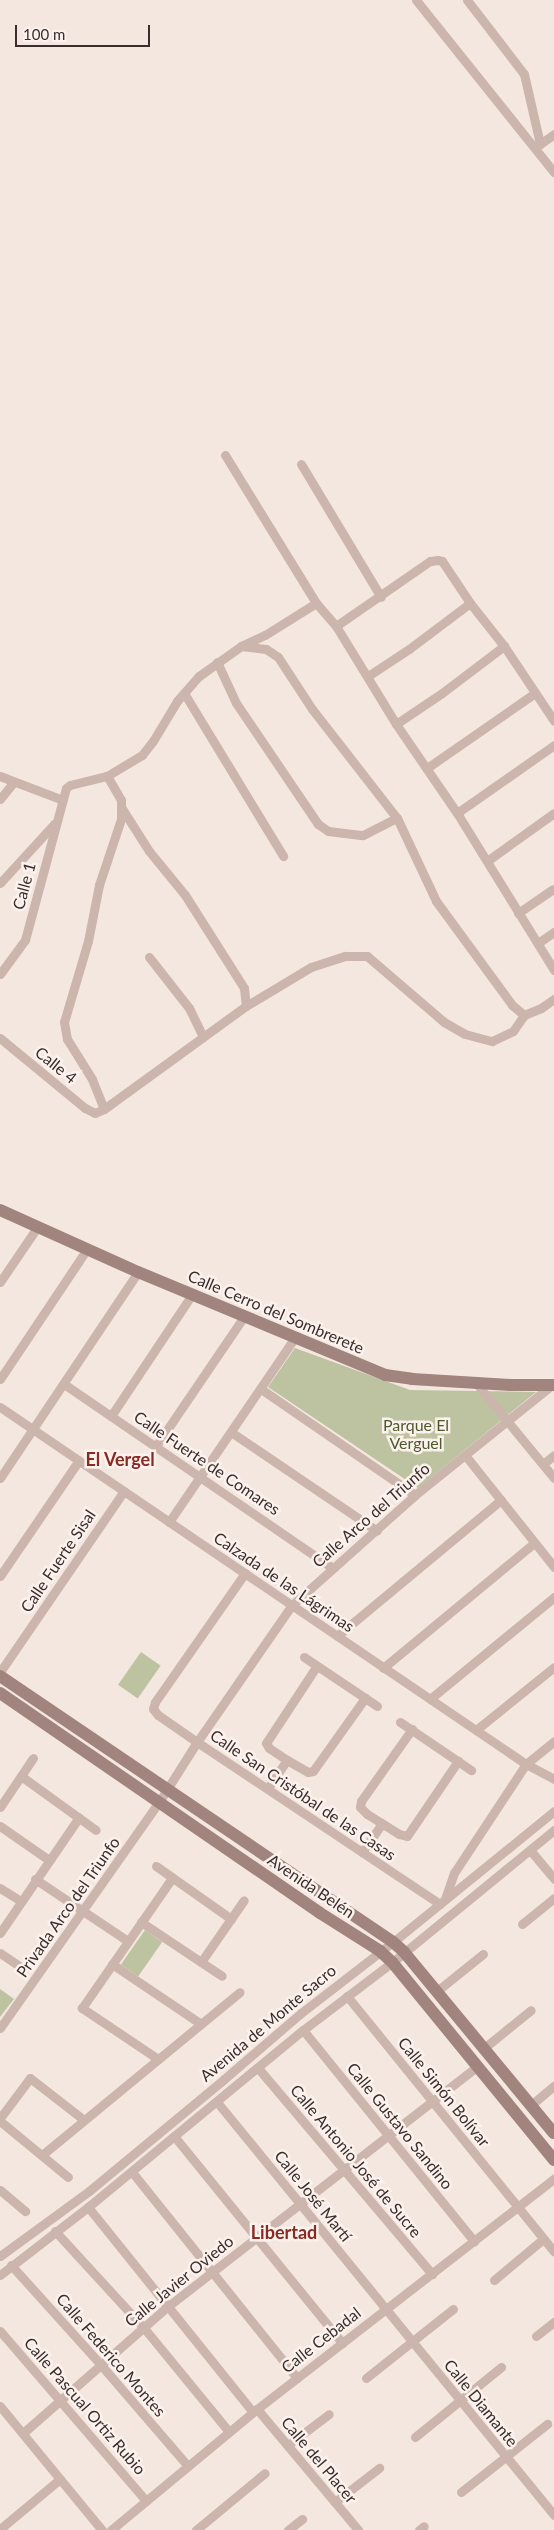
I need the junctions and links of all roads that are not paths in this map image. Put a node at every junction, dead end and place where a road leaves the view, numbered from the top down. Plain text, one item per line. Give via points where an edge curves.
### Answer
1 (416, 0) edge
2 (467, 0) edge
3 (554, 134) edge
4 (537, 146) junction
5 (554, 172) edge
6 (225, 455) dead end
7 (301, 464) dead end
8 (382, 596) junction
9 (316, 603) junction
10 (470, 603) junction
11 (336, 626) junction
12 (241, 646) junction
13 (504, 646) junction
14 (217, 662) junction
15 (368, 676) junction
16 (184, 693) junction
17 (535, 693) junction
18 (554, 721) edge
19 (396, 724) junction
20 (554, 745) edge
21 (427, 768) junction
22 (0, 776) edge
23 (107, 776) junction
24 (14, 782) junction
25 (0, 799) edge
26 (63, 800) junction
27 (121, 807) junction
28 (554, 813) edge
29 (458, 814) junction
30 (397, 818) junction
31 (57, 821) junction
32 (283, 856) dead end
33 (487, 861) junction
34 (0, 883) edge
35 (553, 889) edge
36 (518, 913) junction
37 (554, 932) edge
38 (538, 943) junction
39 (149, 957) dead end
40 (554, 970) edge
41 (0, 974) edge
42 (554, 999) edge
43 (246, 1006) junction
44 (524, 1015) junction
45 (203, 1037) junction
46 (0, 1038) edge
47 (104, 1109) junction
48 (0, 1210) edge
49 (38, 1226) junction
50 (87, 1249) junction
51 (138, 1272) junction
52 (0, 1282) edge
53 (192, 1293) junction
54 (245, 1315) junction
55 (296, 1336) junction
56 (0, 1379) edge
57 (476, 1383) junction
58 (64, 1384) junction
59 (553, 1385) edge
60 (261, 1389) junction
61 (0, 1407) edge
62 (111, 1416) junction
63 (507, 1420) junction
64 (34, 1430) junction
65 (231, 1432) junction
66 (156, 1446) junction
67 (465, 1455) junction
68 (554, 1455) edge
69 (79, 1460) junction
70 (543, 1464) junction
71 (200, 1477) junction
72 (0, 1478) edge
73 (554, 1478) edge
74 (124, 1491) junction
75 (415, 1495) junction
76 (501, 1500) junction
77 (170, 1522) junction
78 (377, 1531) junction
79 (534, 1543) junction
80 (554, 1567) edge
81 (333, 1568) junction
82 (245, 1573) junction
83 (0, 1576) edge
84 (554, 1597) edge
85 (292, 1605) junction
86 (337, 1636) junction
87 (304, 1657) dead end
88 (316, 1667) junction
89 (554, 1667) edge
90 (384, 1668) junction
91 (0, 1674) edge
92 (0, 1692) edge
93 (364, 1698) junction
94 (430, 1699) junction
95 (377, 1706) dead end
96 (400, 1722) dead end
97 (412, 1730) junction
98 (476, 1730) junction
99 (554, 1741) edge
100 (197, 1742) junction
101 (34, 1758) dead end
102 (286, 1760) junction
103 (458, 1761) junction
104 (526, 1764) junction
105 (471, 1770) dead end
106 (22, 1776) junction
107 (554, 1779) edge
108 (268, 1788) junction
109 (167, 1791) junction
110 (160, 1802) junction
111 (0, 1807) edge
112 (554, 1811) edge
113 (79, 1817) junction
114 (382, 1823) junction
115 (0, 1826) edge
116 (96, 1830) dead end
117 (554, 1830) edge
118 (530, 1850) junction
119 (362, 1852) junction
120 (49, 1860) junction
121 (156, 1866) dead end
122 (172, 1878) junction
123 (35, 1879) junction
124 (554, 1879) edge
125 (0, 1888) edge
126 (554, 1898) edge
127 (244, 1900) dead end
128 (21, 1901) junction
129 (443, 1901) junction
130 (82, 1912) junction
131 (231, 1919) junction
132 (141, 1922) junction
133 (522, 1924) dead end
134 (0, 1933) edge
135 (128, 1941) junction
136 (393, 1942) junction
137 (380, 1951) junction
138 (404, 1952) junction
139 (0, 1953) edge
140 (482, 1954) dead end
141 (201, 1962) junction
142 (392, 1962) junction
143 (112, 1964) junction
144 (21, 1967) dead end
145 (222, 1976) dead end
146 (240, 1992) dead end
147 (437, 1992) junction
148 (347, 1996) junction
149 (531, 2010) dead end
150 (201, 2024) junction
151 (0, 2028) edge
152 (303, 2030) junction
153 (484, 2048) junction
154 (158, 2060) junction
155 (478, 2066) junction
156 (258, 2068) junction
157 (554, 2086) edge
158 (433, 2101) junction
159 (217, 2102) junction
160 (531, 2105) junction
161 (0, 2120) edge
162 (84, 2120) junction
163 (554, 2133) edge
164 (174, 2136) junction
165 (388, 2136) junction
166 (42, 2155) junction
167 (554, 2160) edge
168 (344, 2170) junction
169 (132, 2172) junction
170 (68, 2177) dead end
171 (554, 2179) edge
172 (0, 2190) edge
173 (300, 2204) junction
174 (88, 2207) junction
175 (518, 2208) junction
176 (25, 2211) dead end
177 (56, 2231) junction
178 (256, 2238) junction
179 (543, 2239) junction
180 (474, 2241) junction
181 (554, 2252) edge
182 (0, 2256) edge
183 (11, 2265) junction
184 (211, 2273) junction
185 (432, 2274) junction
186 (0, 2275) edge
187 (494, 2280) dead end
188 (167, 2307) junction
189 (453, 2309) dead end
190 (385, 2310) junction
191 (554, 2322) edge
192 (144, 2328) junction
193 (0, 2330) edge
194 (536, 2336) dead end
195 (411, 2342) junction
196 (342, 2343) junction
197 (101, 2365) junction
198 (501, 2368) dead end
199 (297, 2378) junction
200 (366, 2378) dead end
201 (61, 2400) junction
202 (459, 2400) junction
203 (0, 2406) edge
204 (255, 2410) junction
205 (329, 2414) dead end
206 (547, 2424) dead end
207 (229, 2432) junction
208 (23, 2433) junction
209 (415, 2437) dead end
210 (288, 2445) junction
211 (506, 2457) junction
212 (188, 2466) junction
213 (379, 2468) dead end
214 (265, 2473) dead end
215 (60, 2479) junction
216 (461, 2492) dead end
217 (146, 2501) junction
218 (335, 2502) junction
219 (551, 2505) edge
220 (554, 2515) edge
221 (302, 2519) dead end
222 (1, 2528) edge
223 (102, 2530) edge
224 (111, 2530) edge
225 (196, 2530) edge
226 (288, 2530) edge
227 (358, 2530) edge

1 - 4 street
2 - 4 street via 524,74
3 - 4 street
4 - 5 street
6 - 9 street
7 - 8 street
8 - 10 street via 430,561 438,560
8 - 11 street
9 - 11 street
9 - 12 street
10 - 13 street
10 - 15 street
11 - 15 street
12 - 14 street
12 - 30 street via 266,649 278,657 312,709
13 - 17 street
13 - 19 street
14 - 16 street
14 - 30 street via 236,703 318,824 328,831 363,834
15 - 19 street
16 - 23 street via 142,755
16 - 32 street
17 - 18 street
17 - 21 street
19 - 21 street
20 - 29 street
21 - 29 street
22 - 24 street
23 - 26 street via 70,784
23 - 27 street
24 - 25 street
24 - 26 street
26 - 31 street, Calle 1
27 - 43 street via 149,851 184,895 244,988
27 - 47 street via 121,819 99,885 88,941 64,1022 67,1039 92,1079
28 - 33 street
29 - 33 street
30 - 44 street via 436,900 512,1005
31 - 34 street
31 - 41 street, Calle 1 via 25,940
33 - 36 street
35 - 36 street
36 - 38 street
37 - 38 street
38 - 40 street
39 - 45 street via 189,1008
42 - 44 street
43 - 44 street via 311,967 346,956 367,956 420,1003 464,1034 492,1041 513,1031
43 - 45 street
45 - 47 street
46 - 47 street, Calle 4 via 85,1108 94,1113
48 - 49 main road, Calle Cerro del Sombrerete
49 - 50 main road, Calle Cerro del Sombrerete
49 - 52 street
50 - 51 main road, Calle Cerro del Sombrerete
50 - 56 street
51 - 53 main road, Calle Cerro del Sombrerete
51 - 58 street
53 - 54 main road, Calle Cerro del Sombrerete
53 - 62 street
54 - 55 main road, Calle Cerro del Sombrerete
54 - 66 street
55 - 57 main road, Calle Cerro del Sombrerete via 385,1374
55 - 60 street
57 - 59 main road, Calle Cerro del Sombrerete
57 - 63 street
58 - 62 street, Calle Fuerte de Comares
58 - 64 street
59 - 63 street, Calle Arco del Triunfo
60 - 65 street
60 - 75 street
61 - 64 street, Calzada de las Lágrimas
62 - 66 street, Calle Fuerte de Comares
63 - 67 street, Calle Arco del Triunfo
63 - 70 street
64 - 69 street, Calzada de las Lágrimas
64 - 72 street
65 - 71 street
65 - 78 street
66 - 71 street, Calle Fuerte de Comares
67 - 75 street, Calle Arco del Triunfo
67 - 76 street
68 - 70 street
69 - 74 street, Calzada de las Lágrimas
69 - 83 street
70 - 73 street
71 - 77 street
71 - 81 street, Calle Fuerte de Comares
74 - 77 street, Calzada de las Lágrimas
74 - 91 street, Calle Fuerte Sisal
75 - 78 street, Calle Arco del Triunfo
76 - 79 street
76 - 86 street
77 - 82 street, Calzada de las Lágrimas
78 - 81 street, Calle Arco del Triunfo
79 - 80 street
79 - 90 street
81 - 85 street, Calle Arco del Triunfo
82 - 85 street, Calzada de las Lágrimas
82 - 100 street, Calle San Cristóbal de las Casas via 153,1709
84 - 94 street
85 - 86 street, Calzada de las Lágrimas
85 - 100 street, Calle Arco del Triunfo
86 - 90 street, Calzada de las Lágrimas
87 - 88 street
88 - 93 street
88 - 102 street via 266,1743
89 - 98 street
90 - 94 street, Calzada de las Lágrimas
91 - 109 main road, Avenida Belén
92 - 110 main road, Avenida Belén
93 - 95 street
93 - 102 street via 313,1771 308,1772
94 - 98 street, Calzada de las Lágrimas
96 - 97 street
97 - 103 street
97 - 114 street via 360,1804 364,1811
98 - 104 street, Calzada de las Lágrimas
99 - 104 street
100 - 108 street, Calle San Cristóbal de las Casas
100 - 109 street, Calle Arco del Triunfo
101 - 106 street
102 - 108 street
103 - 105 street
103 - 114 street via 407,1836
104 - 107 street, Calzada de las Lágrimas
104 - 129 street via 454,1873
106 - 111 street
106 - 113 street
108 - 119 street, Calle San Cristóbal de las Casas
109 - 110 street, Privada Arco del Triunfo
109 - 136 main road, Avenida Belén
110 - 130 street, Privada Arco del Triunfo
110 - 137 main road, Avenida Belén
112 - 129 street, Avenida de Monte Sacro
113 - 116 street
113 - 120 street
114 - 119 street
115 - 120 street
117 - 118 street, Avenida de Monte Sacro
118 - 124 street
118 - 138 street, Avenida de Monte Sacro
119 - 129 street, Calle San Cristóbal de las Casas
120 - 123 street
121 - 122 street
122 - 131 street
122 - 132 street
123 - 128 street
123 - 130 street
125 - 128 street
126 - 133 street
127 - 131 street
128 - 134 street
129 - 136 street, Avenida de Monte Sacro
130 - 135 street
130 - 151 street, Privada Arco del Triunfo
131 - 141 street
132 - 135 street
132 - 141 street
135 - 143 street
136 - 137 street, Avenida de Monte Sacro
136 - 138 main road, Avenida Belén
137 - 142 main road, Avenida Belén
137 - 182 street, Avenida de Monte Sacro via 89,2191
138 - 142 street, Avenida de Monte Sacro
138 - 147 main road, Avenida Belén
139 - 144 street
140 - 147 street
141 - 145 street
142 - 148 street, Avenida de Monte Sacro
142 - 155 main road, Avenida Belén
143 - 150 street
143 - 154 street via 82,2008
146 - 150 street
147 - 153 main road, Avenida Belén
148 - 152 street, Avenida de Monte Sacro
148 - 158 street, Calle Simón Bolívar
149 - 153 street
150 - 154 street
152 - 156 street, Avenida de Monte Sacro
152 - 165 street, Calle Gustavo Sandino
153 - 160 main road, Avenida Belén
154 - 162 street
155 - 158 street, Calle Javier Oviedo
155 - 167 main road, Avenida Belén
156 - 159 street, Avenida de Monte Sacro
156 - 168 street, Calle Antonio José de Sucre
157 - 160 street
158 - 165 street, Calle Javier Oviedo
158 - 175 street, Calle Simón Bolívar
159 - 164 street, Avenida de Monte Sacro
159 - 173 street, Calle José Martí
160 - 163 main road, Avenida Belén
161 - 162 street via 30,2078
161 - 166 street
162 - 166 street
164 - 169 street, Avenida de Monte Sacro
164 - 178 street
165 - 168 street, Calle Javier Oviedo
165 - 180 street, Calle Gustavo Sandino
166 - 170 street
168 - 173 street, Calle Javier Oviedo
168 - 185 street, Calle Antonio José de Sucre
169 - 174 street, Avenida de Monte Sacro
169 - 184 street
171 - 175 street, Calle Cebadal
172 - 176 street
173 - 178 street, Calle Javier Oviedo
173 - 190 street, Calle José Martí
174 - 177 street, Avenida de Monte Sacro
174 - 188 street, Calle del Placer
175 - 179 street, Calle Simón Bolívar
175 - 180 street, Calle Cebadal
177 - 183 street, Avenida de Monte Sacro
177 - 192 street
178 - 184 street, Calle Javier Oviedo
178 - 196 street
179 - 181 street, Calle Simón Bolívar
179 - 187 street
180 - 185 street, Calle Cebadal
183 - 186 street, Avenida de Monte Sacro
183 - 197 street, Calle Federico Montes
184 - 188 street, Calle Javier Oviedo
184 - 199 street
185 - 190 street, Calle Cebadal
188 - 192 street, Calle Javier Oviedo
188 - 204 street, Calle del Placer
189 - 195 street
190 - 195 street, Calle Diamante
190 - 196 street, Calle Cebadal
191 - 194 street
192 - 197 street, Calle Javier Oviedo
192 - 207 street
193 - 201 street, Calle Pascual Ortiz Rubio
195 - 200 street
195 - 202 street, Calle Diamante
196 - 199 street, Calle Cebadal
197 - 201 street, Calle Javier Oviedo
197 - 212 street, Calle Federico Montes
198 - 202 street
199 - 204 street, Calle Cebadal
201 - 208 street, Calle Javier Oviedo
201 - 217 street, Calle Pascual Ortiz Rubio
202 - 209 street
202 - 211 street, Calle Diamante
203 - 208 street
204 - 207 street, Calle Cebadal
204 - 210 street, Calle del Placer
205 - 210 street
206 - 211 street
207 - 212 street, Calle Cebadal
208 - 215 street
210 - 218 street, Calle del Placer
211 - 216 street
211 - 219 street, Calle Diamante
212 - 217 street, Calle Cebadal
213 - 218 street
214 - 225 street
215 - 222 street
215 - 223 street
217 - 224 street, Calle Cebadal
218 - 227 street, Calle del Placer
219 - 220 street, Calle Diamante
221 - 226 street

